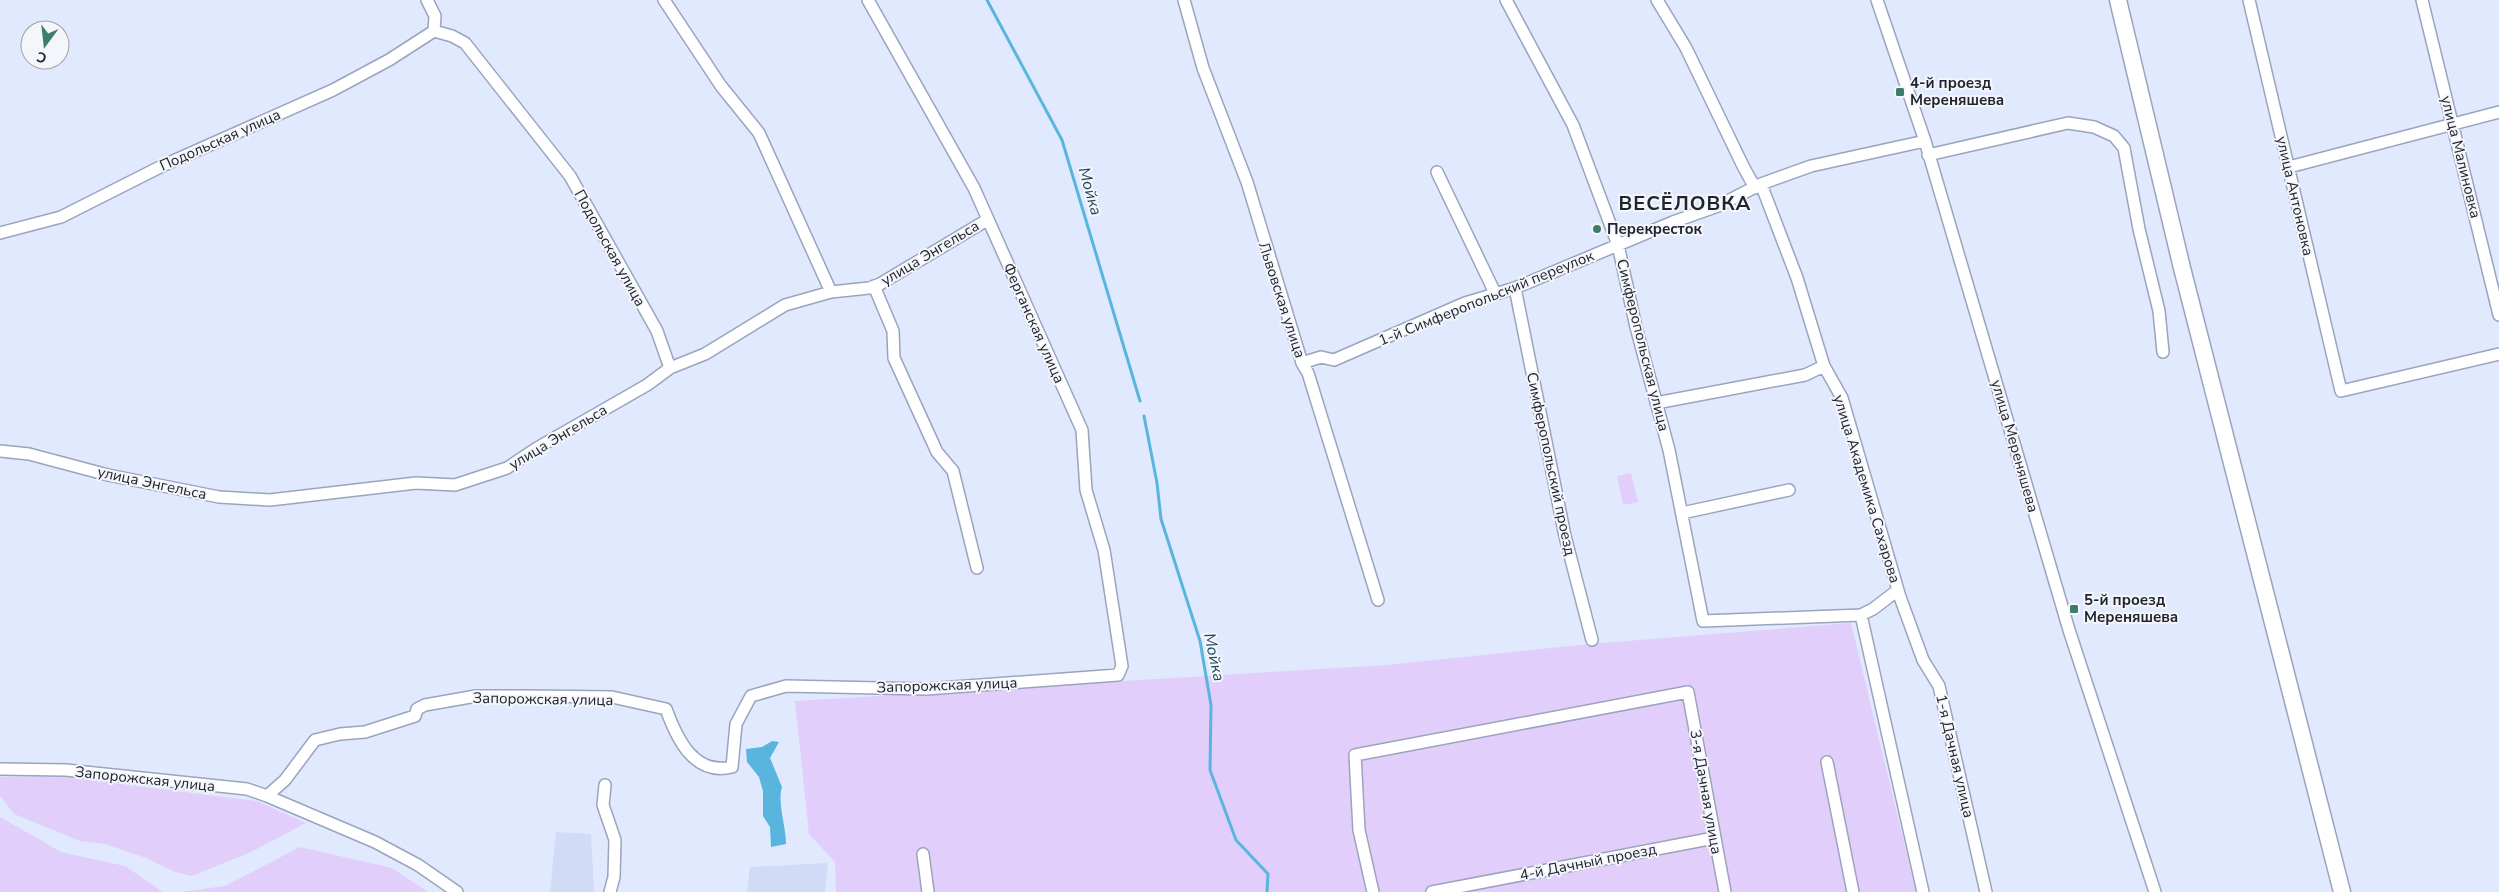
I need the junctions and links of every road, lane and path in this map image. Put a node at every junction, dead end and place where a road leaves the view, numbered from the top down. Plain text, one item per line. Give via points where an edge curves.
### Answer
1 (427, 0) edge
2 (664, 0) edge
3 (868, 0) edge
4 (1184, 0) edge
5 (1506, 0) edge
6 (1657, 0) edge
7 (1877, 0) edge
8 (2118, 0) edge
9 (2249, 0) edge
10 (2422, 0) edge
11 (434, 31) junction
12 (2499, 112) edge
13 (2453, 124) junction
14 (1925, 141) junction
15 (1928, 154) junction
16 (2288, 167) junction
17 (1437, 172) dead end
18 (1758, 186) junction
19 (987, 220) junction
20 (0, 233) edge
21 (1618, 245) junction
22 (874, 286) junction
23 (1515, 288) junction
24 (832, 292) junction
25 (1495, 293) junction
26 (2499, 315) edge
27 (2163, 352) dead end
28 (2499, 354) edge
29 (1302, 364) junction
30 (1824, 366) junction
31 (670, 368) junction
32 (1656, 403) junction
33 (0, 451) edge
34 (1789, 490) dead end
35 (1682, 513) junction
36 (977, 568) dead end
37 (1899, 593) junction
38 (1378, 600) dead end
39 (1862, 615) junction
40 (1592, 640) dead end
41 (1120, 671) joint
42 (1828, 762) dead end
43 (0, 769) edge
44 (605, 785) dead end
45 (267, 796) junction
46 (1714, 838) junction
47 (923, 854) dead end
48 (457, 892) edge
49 (610, 892) edge
50 (928, 892) edge
51 (1373, 892) edge
52 (1432, 892) edge
53 (1725, 892) edge
54 (1853, 892) edge
55 (1923, 892) edge
56 (1986, 892) edge
57 (2155, 892) edge
58 (2342, 892) edge

1 - 11 street via 435,16
2 - 24 street via 721,86 759,133
3 - 19 street, Ферганская улица via 974,188
4 - 29 street, Львовская улица via 1203,68 1248,182
5 - 21 street, Симферопольская улица via 1573,125
6 - 18 street, улица Академика Сахарова via 1686,48
7 - 14 street, улица Мереняшева
8 - 58 street via 2182,268
9 - 16 street, улица Антоновка
10 - 13 street, улица Малиновка
11 - 20 street, Подольская улица via 333,90 162,166 61,217
11 - 31 street, Подольская улица via 465,43 570,176 658,331
12 - 13 street
13 - 16 street
13 - 26 street, улица Малиновка
14 - 15 street, улица Мереняшева
14 - 18 street, 1-й Симферопольский переулок via 1811,166
15 - 27 street via 2068,123 2094,127 2114,136 2124,148 2159,311
15 - 57 street, улица Мереняшева via 2069,630
16 - 28 street, улица Антоновка via 2341,391
17 - 25 street
18 - 21 street, 1-й Симферопольский переулок via 1718,206
18 - 30 street, улица Академика Сахарова via 1797,278
19 - 22 street, улица Энгельса
19 - 41 street, Ферганская улица via 1082,430 1086,490 1104,550
21 - 23 street, 1-й Симферопольский переулок
21 - 32 street, Симферопольская улица
22 - 24 street, улица Энгельса
22 - 36 street via 893,331 894,358 938,452 953,471
23 - 25 street, 1-й Симферопольский переулок
23 - 40 street, Симферопольский проезд via 1565,536
24 - 31 street, улица Энгельса via 785,305 706,354
25 - 29 street, 1-й Симферопольский переулок via 1334,360 1322,357
29 - 38 street, Львовская улица via 1308,372
30 - 32 street via 1805,375
30 - 37 street, улица Академика Сахарова via 1842,398
31 - 33 street, улица Энгельса via 507,468 455,485 416,483 270,500 219,497 108,475 29,454
32 - 35 street, Симферопольская улица
34 - 35 street
35 - 39 street, Симферопольская улица via 1704,621
37 - 39 street
37 - 56 street, 1-я Дачная улица via 1923,660 1939,686
39 - 55 street
41 - 45 street, Запорожская улица via 1114,676 926,689 786,686 751,696 736,724 732,767 721,770 704,765 688,752 666,710 612,698 476,696 425,706 417,709 415,716 383,727 316,740 285,780
42 - 54 street
43 - 45 street, Запорожская улица via 66,770 247,790
44 - 49 street via 603,805 615,840 614,877
45 - 48 street via 375,842
46 - 51 street, 3-я Дачная улица via 1688,692 1355,755 1360,830
46 - 52 street, 4-й Дачный проезд
46 - 53 street, 3-я Дачная улица
47 - 50 street

